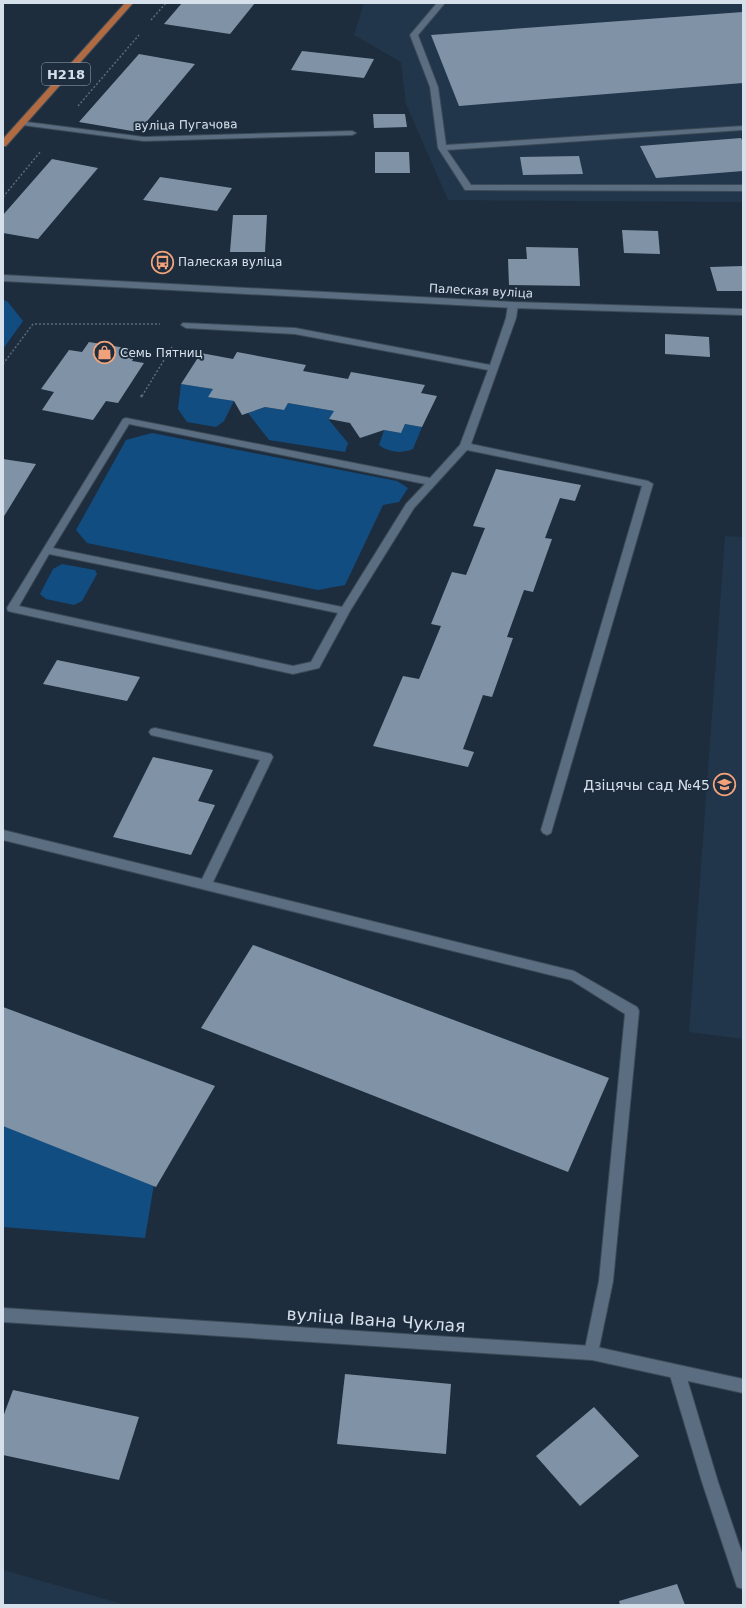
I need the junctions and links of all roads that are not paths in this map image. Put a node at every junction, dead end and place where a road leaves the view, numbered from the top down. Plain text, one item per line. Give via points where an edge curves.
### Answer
1 (129, 3) edge
2 (441, 3) edge
3 (22, 123) junction
4 (743, 128) edge
5 (352, 133) dead end
6 (3, 144) edge
7 (442, 148) junction
8 (743, 188) edge
9 (3, 278) edge
10 (513, 305) junction
11 (743, 312) edge
12 (186, 325) road end
13 (493, 368) junction
14 (465, 446) junction
15 (432, 482) junction
16 (46, 550) junction
17 (345, 611) junction
18 (155, 732) dead end
19 (547, 830) dead end
20 (3, 835) edge
21 (205, 885) junction
22 (3, 1315) edge
23 (592, 1353) junction
24 (677, 1372) junction
25 (743, 1386) edge
26 (743, 1581) edge

1 - 3 main road, Н218
2 - 7 street via 414,35 434,87
3 - 5 street, вуліца Пугачова via 144,139
3 - 6 main road, Н218
4 - 7 street
7 - 8 street via 468,188
9 - 10 street, Палеская вуліца
10 - 11 street, Палеская вуліца
10 - 13 street via 511,318
12 - 13 street via 295,331
13 - 14 street
14 - 15 street
14 - 19 street via 648,484
15 - 16 street via 126,421
15 - 17 street via 410,506
16 - 17 street
16 - 17 street via 12,608 293,670 315,665
18 - 21 street via 267,757
20 - 21 street
21 - 23 street via 574,976 632,1011 606,1281
22 - 23 street, вуліца Івана Чуклая
23 - 24 street, вуліца Івана Чуклая
24 - 25 street, вуліца Івана Чуклая
24 - 26 street

